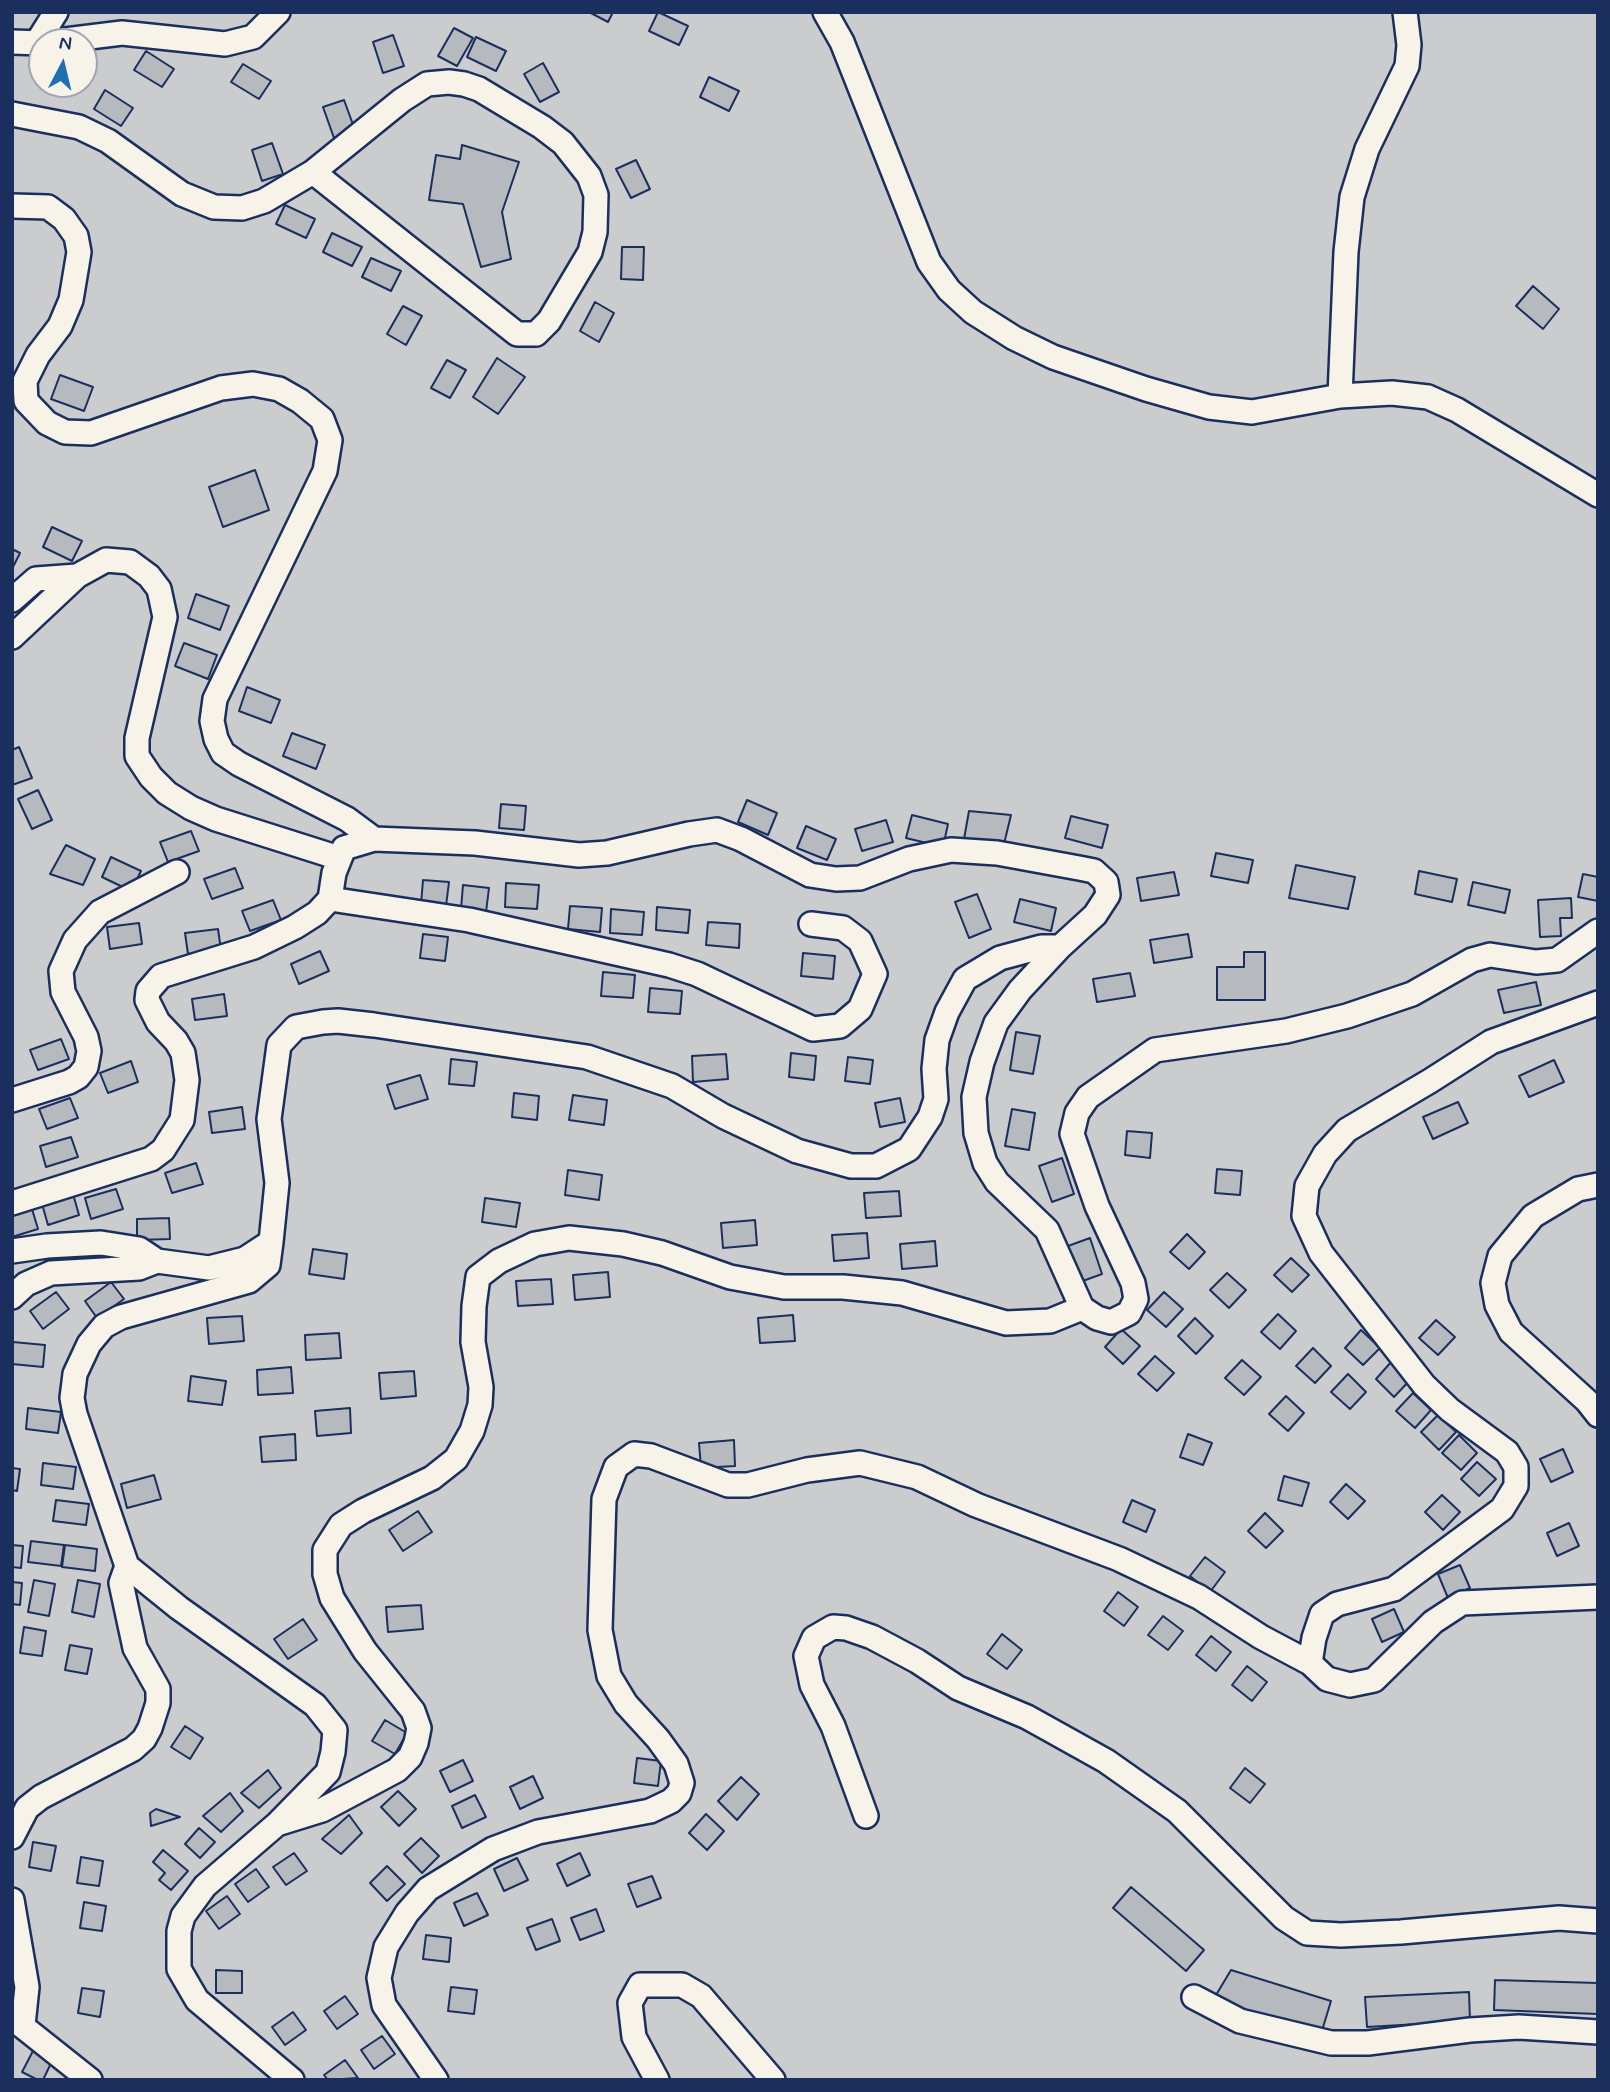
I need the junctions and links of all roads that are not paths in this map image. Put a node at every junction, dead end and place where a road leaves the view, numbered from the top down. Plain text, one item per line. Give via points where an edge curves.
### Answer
1 (278, 12) edge
2 (825, 12) edge
3 (1405, 12) edge
4 (98, 36) edge
5 (12, 114) edge
6 (313, 172) junction
7 (12, 206) edge
8 (1340, 396) junction
9 (1598, 495) edge
10 (77, 576) junction
11 (12, 600) edge
12 (12, 637) edge
13 (374, 839) junction
14 (339, 858) junction
15 (177, 872) dead end
16 (330, 899) junction
17 (811, 925) dead end
18 (1598, 931) edge
19 (1060, 947) junction
20 (1598, 1003) edge
21 (12, 1100) edge
22 (1598, 1185) edge
23 (12, 1203) edge
24 (271, 1242) junction
25 (12, 1251) edge
26 (157, 1261) junction
27 (12, 1297) edge
28 (1082, 1308) junction
29 (1598, 1415) edge
30 (127, 1566) junction
31 (1598, 1597) edge
32 (1310, 1663) junction
33 (866, 1816) dead end
34 (277, 1824) junction
35 (12, 1837) edge
36 (12, 1900) edge
37 (1598, 1921) edge
38 (1194, 1997) dead end
39 (18, 2022) edge
40 (1598, 2032) edge
41 (90, 2080) edge
42 (292, 2080) edge
43 (436, 2080) edge
44 (657, 2080) edge
45 (773, 2080) edge

1 - 4 street via 253,37 225,44 122,33
2 - 8 street via 842,43 929,262 973,313 1054,356 1209,407 1252,412
3 - 8 street via 1407,66 1367,149 1352,197
5 - 6 street via 89,132 182,194 214,207 242,208 264,201
6 - 6 street via 427,84 464,84 542,127 563,143 589,176 596,195 590,252 550,321 536,334 517,334
7 - 13 street via 48,207 76,236 79,252 71,300 25,381 26,401 47,422 65,432 91,433 221,388 253,384 279,389 322,419 330,440 325,471 215,699 212,721 223,752 239,764 347,819
8 - 9 street via 1392,393 1428,397
10 - 11 street via 36,579
10 - 12 street
10 - 14 street via 106,560 130,562 159,589 164,617 137,738 137,756 150,777 167,793 216,819
13 - 14 street via 344,848
13 - 19 street via 475,843 579,855 717,830 810,875 836,879 860,878 909,859 951,850 1017,856 1094,872 1106,882 1108,895 1095,915
14 - 16 street
15 - 21 street via 100,912 75,940 61,971 62,992 86,1037 86,1067 69,1082
16 - 17 street via 469,920 669,965 813,1029 840,1026 860,1009 875,974 860,941 844,928
16 - 23 street via 317,914 254,947 172,971 153,982 148,1000 183,1053 187,1080 182,1120 163,1150 151,1159
18 - 28 street via 1557,960 1536,962 1490,955 1472,960 1412,994 1348,1016 1286,1031 1156,1049 1088,1097 1077,1113 1072,1134 1136,1299 1129,1313 1111,1322
19 - 24 street via 1000,958 965,979 937,1040 936,1099 930,1116 909,1149 876,1166 851,1166 797,1151 672,1086 587,1057 338,1021 296,1027 279,1045 269,1119 276,1183
19 - 28 street via 996,1023 982,1062 974,1109 985,1163 997,1182 1047,1230
20 - 32 street via 1491,1042 1347,1130 1325,1154 1307,1186 1304,1216 1321,1253 1424,1385 1507,1452 1516,1468 1516,1486 1502,1509 1394,1589 1337,1604 1322,1614
22 - 29 street via 1578,1189 1533,1216 1500,1256 1493,1283 1497,1305 1511,1332
24 - 26 street via 244,1259 208,1268
24 - 30 street via 268,1265 249,1280 104,1326 89,1344 75,1374 75,1415
25 - 26 street via 101,1243 139,1250
26 - 27 street via 139,1268 51,1273 26,1284
28 - 34 street via 1050,1321 1006,1323 902,1293 784,1287 730,1277 623,1244 569,1238 534,1244 499,1261 478,1277 473,1342 480,1405 456,1458 432,1478 341,1525 325,1550 332,1598 365,1651 413,1711 419,1728 416,1743 397,1770 322,1810
30 - 34 street via 315,1705 335,1730 328,1772
30 - 35 street via 121,1583 135,1648 158,1689 150,1728 133,1749 27,1808
31 - 32 street via 1462,1603 1433,1622 1374,1680 1362,1683 1327,1679
32 - 43 street via 1199,1597 1119,1559 976,1506 917,1477 860,1463 728,1485 634,1454 616,1467 604,1499 600,1630 609,1676 676,1764 682,1783 679,1793 650,1811 538,1832 493,1849 428,1889 407,1913 386,1947 379,1978 384,2005
33 - 37 street via 833,1726 812,1685 806,1656 814,1638 833,1627 872,1637 958,1688 1027,1717 1106,1761 1177,1811 1284,1918 1307,1933 1401,1932 1559,1918
34 - 42 street via 205,1886 183,1916 177,1953 179,1969 197,2000
36 - 39 street via 27,1987
38 - 40 street via 1240,2021 1331,2043 1519,2027
39 - 41 street
44 - 45 street via 634,2037 630,2003 640,1985 682,1985 701,1996

